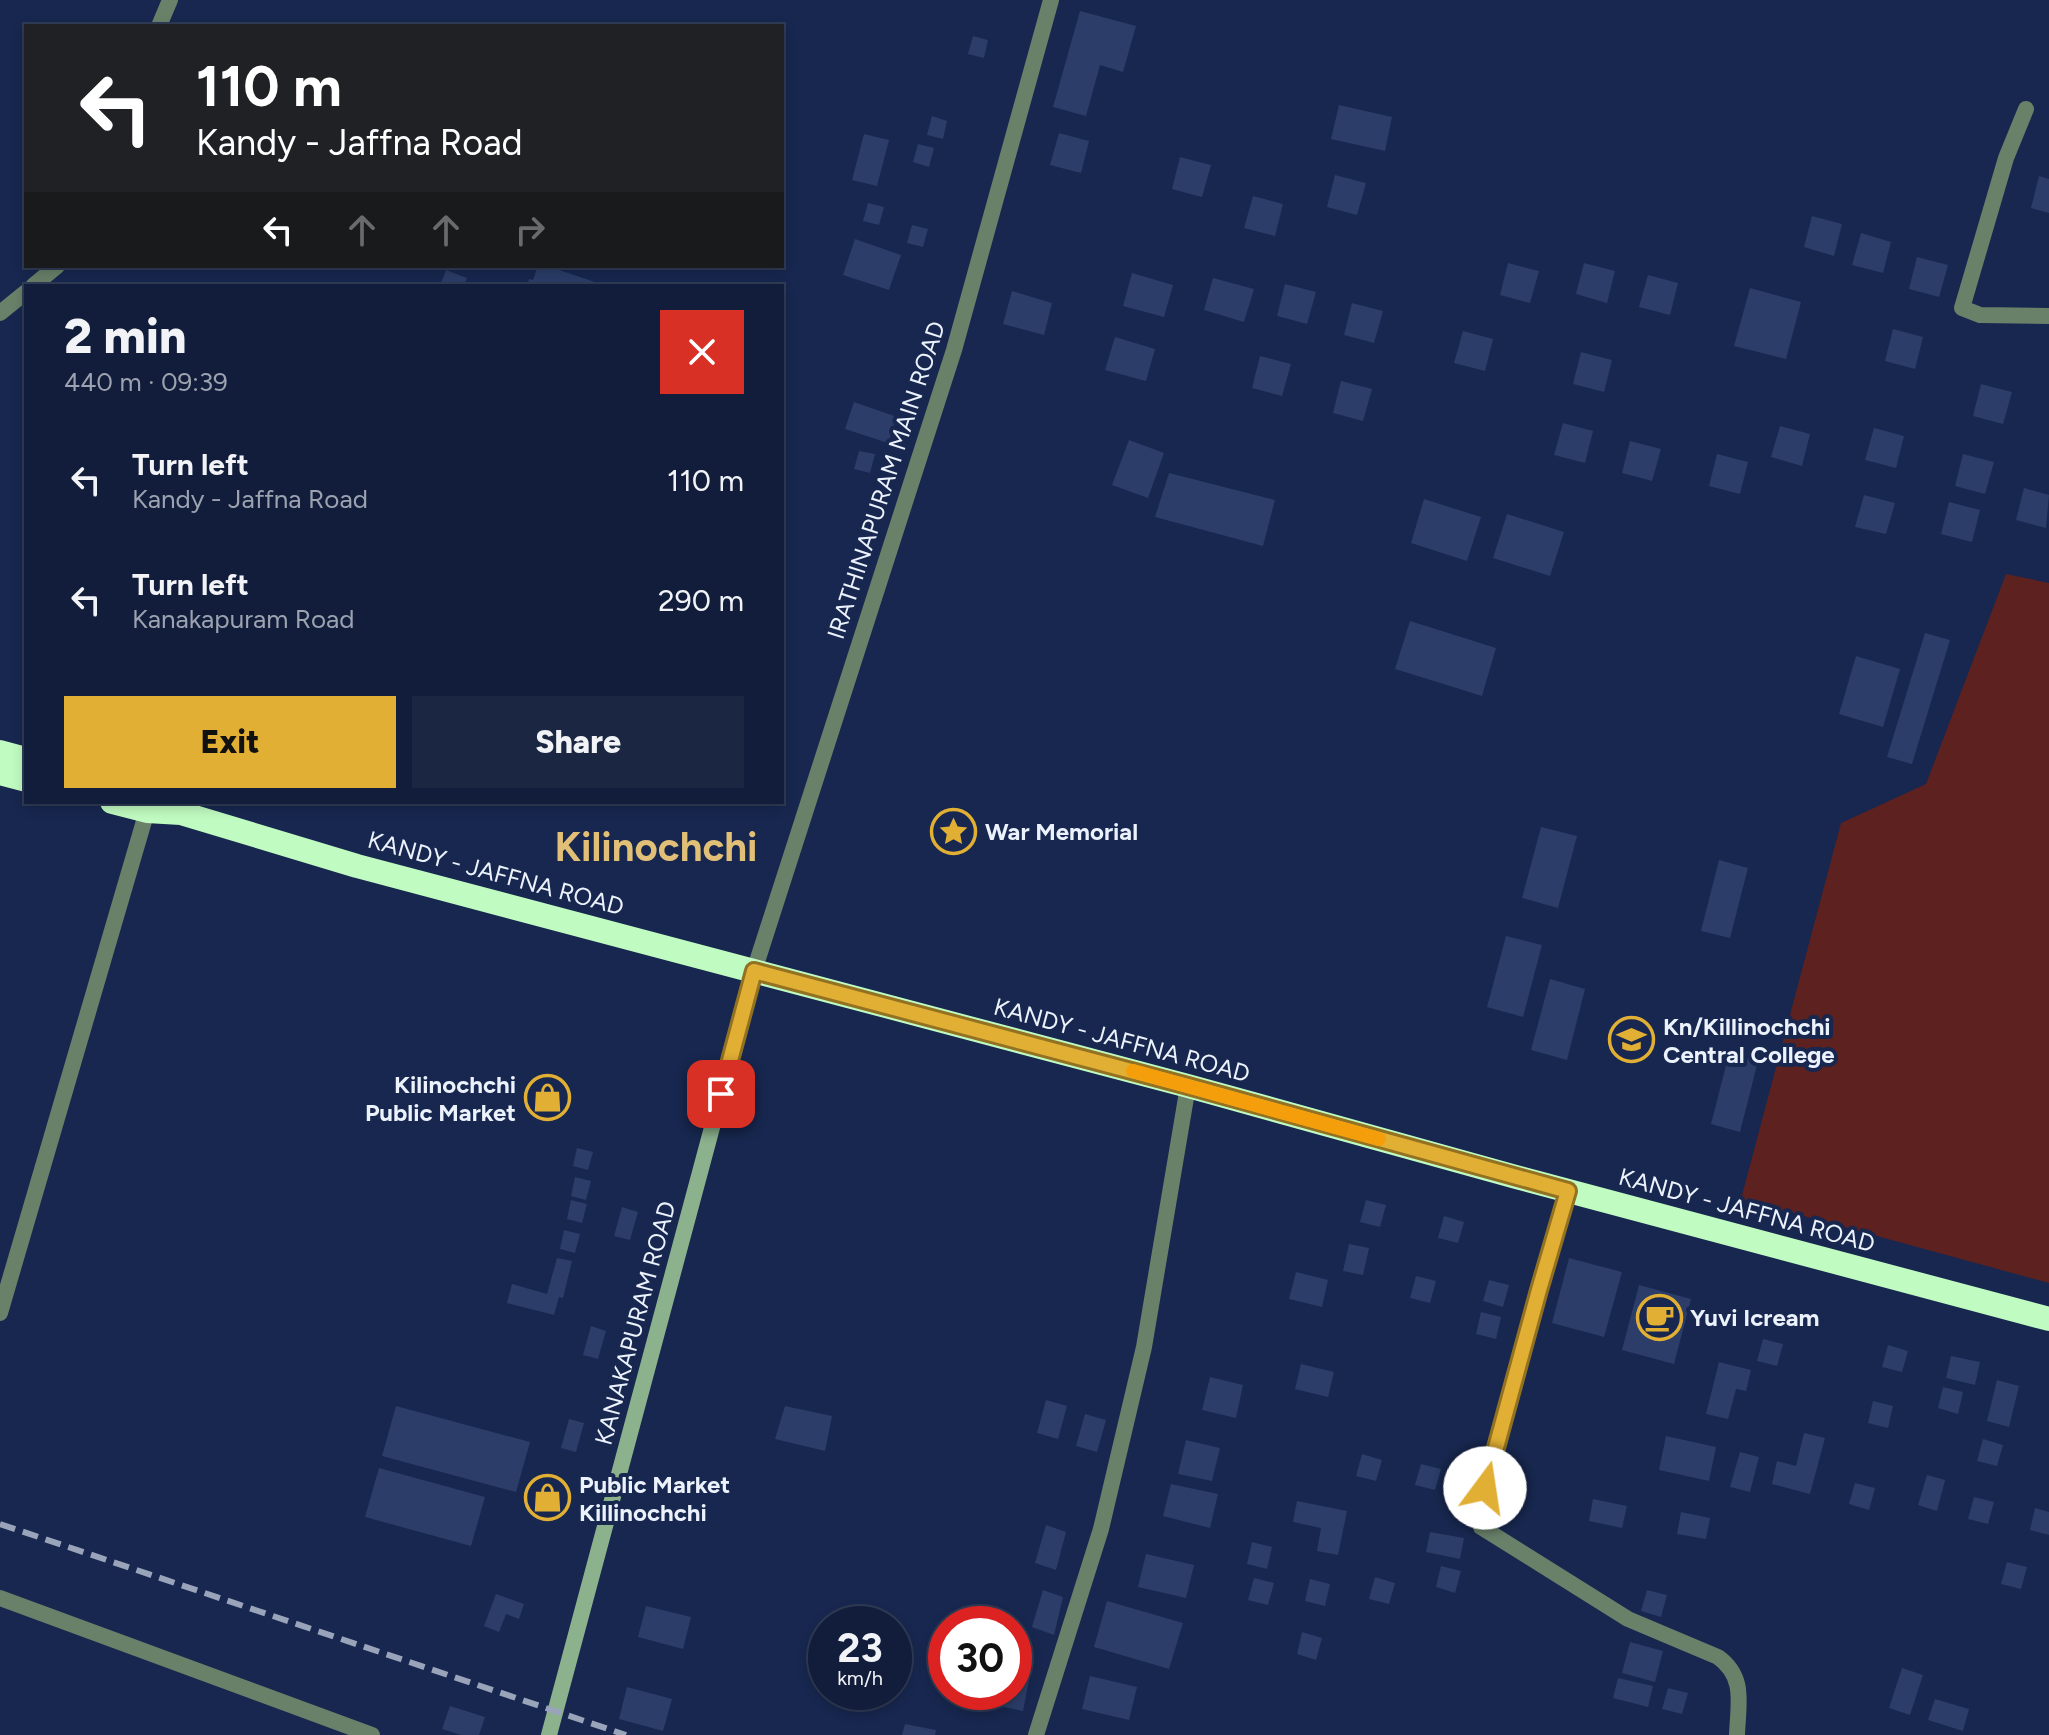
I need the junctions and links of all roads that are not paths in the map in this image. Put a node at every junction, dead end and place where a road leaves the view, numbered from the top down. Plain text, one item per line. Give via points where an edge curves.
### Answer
1 (170, 0) edge
2 (1051, 0) edge
3 (160, 24) edge
4 (2026, 109) dead end
5 (55, 268) edge
6 (35, 284) edge
7 (24, 294) edge
8 (0, 313) edge
9 (2049, 316) edge
10 (0, 752) edge
11 (24, 758) edge
12 (0, 773) edge
13 (24, 779) edge
14 (131, 804) edge
15 (160, 807) edge
16 (754, 971) junction
17 (1188, 1086) junction
18 (1568, 1191) junction
19 (0, 1313) edge
20 (2049, 1319) edge
21 (0, 1598) edge
22 (372, 1735) edge
23 (549, 1735) edge
24 (1036, 1735) edge
25 (1737, 1735) edge

1 - 3 street
2 - 16 street, IRATHINAPURAM MAIN ROAD via 954,350
4 - 9 street via 2006,158 1962,308 1980,315
5 - 6 street
7 - 8 street
10 - 11 highway
12 - 13 highway
14 - 15 highway, KANDY - JAFFNA ROAD
15 - 16 highway, KANDY - JAFFNA ROAD via 357,866
15 - 19 street
16 - 17 highway, KANDY - JAFFNA ROAD
16 - 23 street, KANAKAPURAM ROAD
17 - 18 highway, KANDY - JAFFNA ROAD
17 - 24 street via 1144,1347 1101,1529
18 - 20 highway, KANDY - JAFFNA ROAD
18 - 25 street via 1491,1464 1479,1513 1481,1527 1628,1619 1730,1665 1738,1681
21 - 22 street

